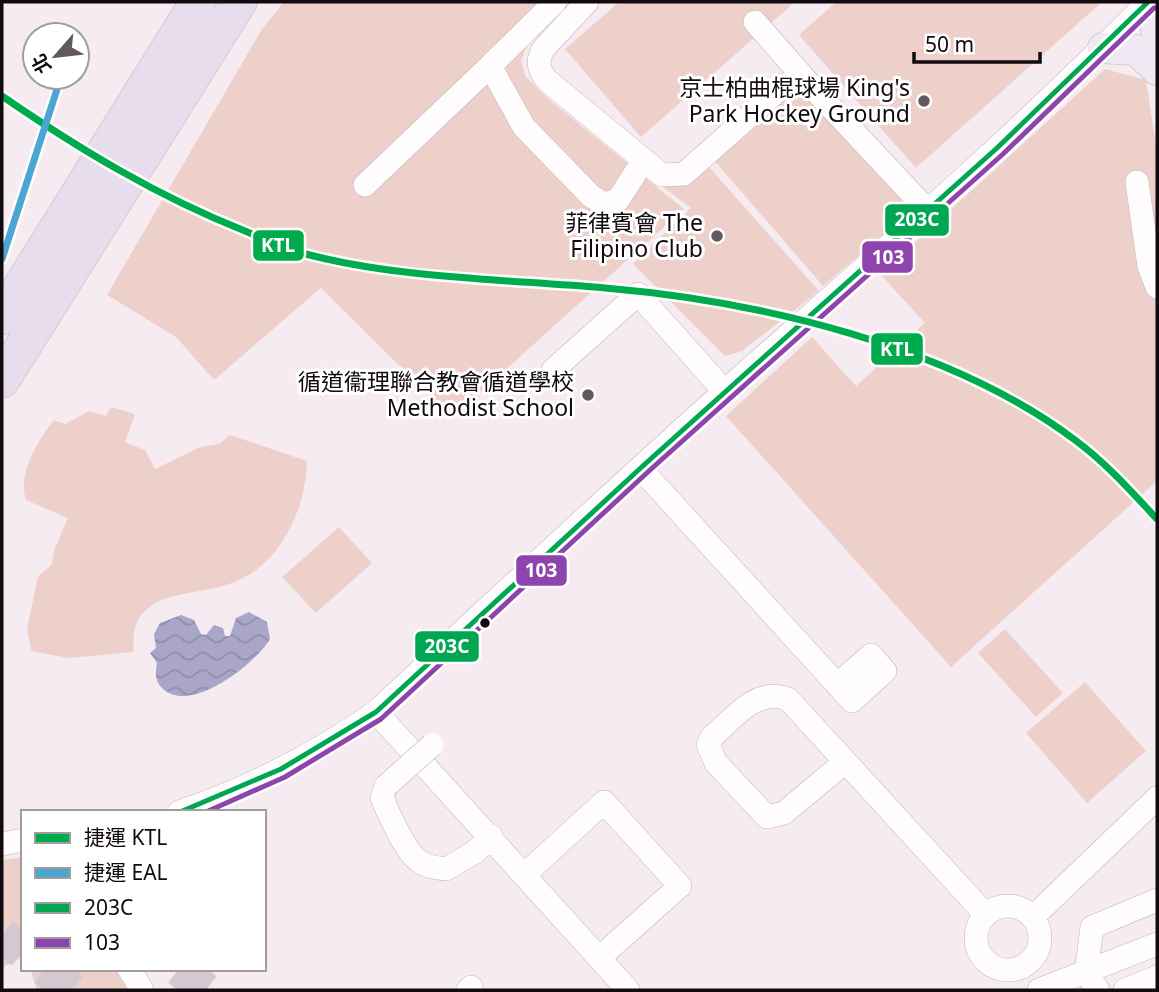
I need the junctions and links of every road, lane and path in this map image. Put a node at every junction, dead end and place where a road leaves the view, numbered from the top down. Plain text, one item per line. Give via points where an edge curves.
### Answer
1 (198, 2) edge
2 (239, 2) edge
3 (555, 2) edge
4 (587, 2) edge
5 (1150, 2) edge
6 (755, 22) dead end
7 (1157, 34) edge
8 (1103, 48) junction
9 (490, 66) junction
10 (1157, 70) edge
11 (811, 86) junction
12 (643, 160) junction
13 (1137, 182) dead end
14 (365, 185) dead end
15 (928, 211) junction
16 (14, 281) edge
17 (1157, 286) edge
18 (2, 317) edge
19 (553, 370) dead end
20 (2, 380) edge
21 (725, 392) junction
22 (640, 468) junction
23 (837, 685) dead end
24 (376, 712) junction
25 (432, 745) dead end
26 (845, 762) junction
27 (1157, 798) edge
28 (185, 810) edge
29 (491, 836) junction
30 (21, 841) edge
31 (2, 844) edge
32 (523, 875) junction
33 (1157, 900) edge
34 (986, 915) junction
35 (1033, 917) junction
36 (1157, 944) edge
37 (599, 958) junction
38 (1026, 965) junction
39 (130, 971) edge
40 (1157, 977) edge
41 (1092, 982) edge
42 (142, 990) edge
43 (628, 990) edge
44 (1031, 990) edge
45 (1039, 990) edge
46 (1125, 990) edge

1 - 16 highway via 174,45
2 - 20 highway
3 - 9 street
4 - 12 street via 544,48 539,69
5 - 7 main road
5 - 8 street
6 - 11 street
8 - 10 main road via 1136,50
8 - 15 street
9 - 12 street via 524,127 597,201 611,204 618,200
9 - 14 street
11 - 12 street via 784,85 684,174 662,175
11 - 15 street
13 - 17 street via 1149,266
15 - 21 street
16 - 18 highway
19 - 21 street via 638,294
21 - 22 street
22 - 23 street
22 - 24 street
24 - 28 street via 278,773
24 - 29 street
25 - 29 street, bridge via 386,786 382,798 415,860 446,870
26 - 26 street via 784,813 767,817 716,763 708,745 755,700 779,695 795,705
26 - 34 street
27 - 35 street
29 - 32 street
30 - 31 street
32 - 37 street
32 - 37 street via 604,802 680,886
33 - 41 street via 1092,927
34 - 35 street via 1005,905
34 - 38 street via 976,938 986,961 1001,970
35 - 38 street via 1039,926 1040,948
36 - 41 street
37 - 43 street
38 - 44 street
39 - 42 street
40 - 46 street
41 - 45 street

